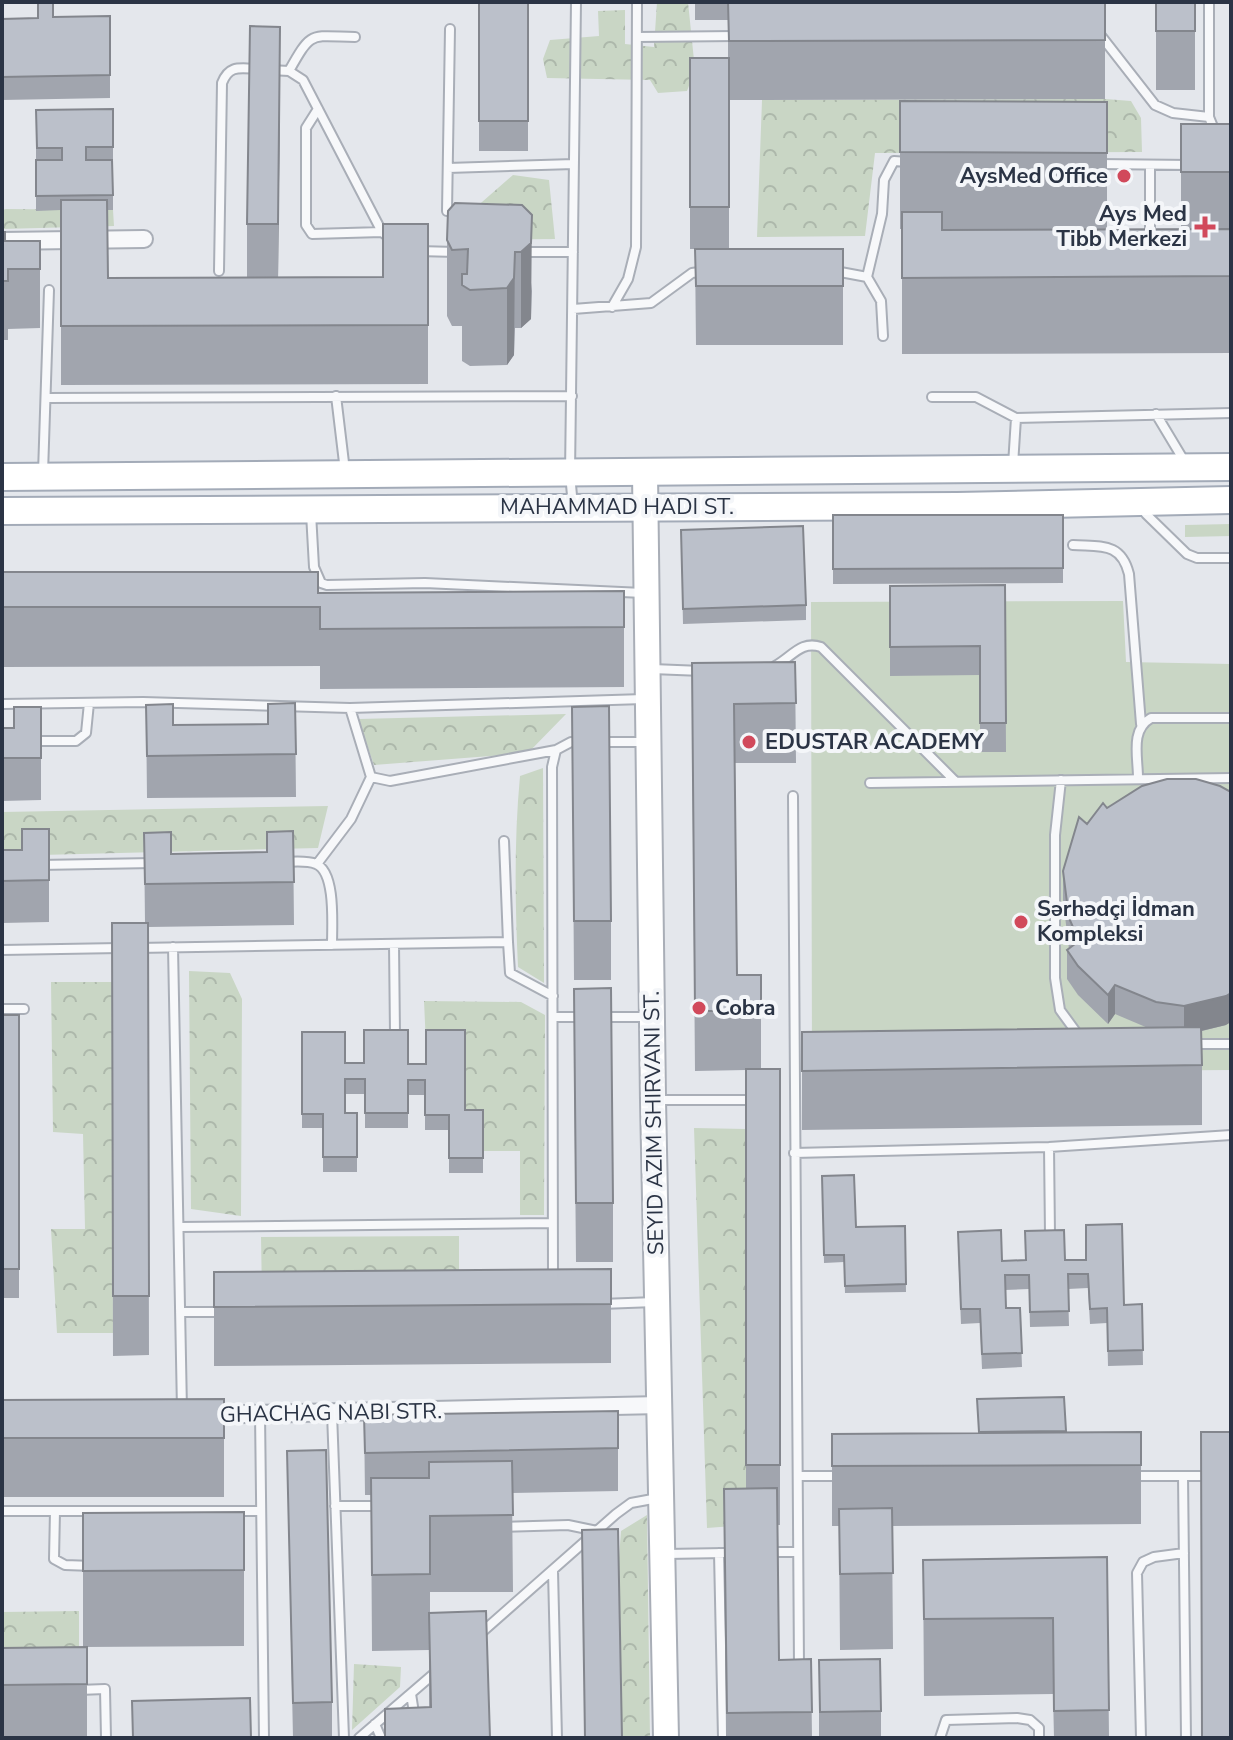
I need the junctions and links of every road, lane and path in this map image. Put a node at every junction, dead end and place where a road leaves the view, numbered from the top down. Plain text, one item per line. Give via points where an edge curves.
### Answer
1 (576, 2) edge
2 (637, 2) edge
3 (1209, 2) edge
4 (1097, 16) edge
5 (450, 29) dead end
6 (1081, 30) edge
7 (1097, 30) junction
8 (748, 35) edge
9 (355, 37) dead end
10 (637, 37) junction
11 (289, 71) junction
12 (318, 109) junction
13 (1209, 117) junction
14 (1219, 141) edge
15 (926, 162) edge
16 (574, 164) junction
17 (1086, 164) edge
18 (1150, 165) junction
19 (1197, 165) edge
20 (448, 168) junction
21 (447, 211) edge
22 (382, 232) junction
23 (1135, 238) edge
24 (1150, 238) junction
25 (144, 239) dead end
26 (2, 241) edge
27 (470, 252) edge
28 (514, 252) edge
29 (573, 252) junction
30 (1151, 254) edge
31 (219, 271) dead end
32 (720, 271) edge
33 (827, 271) edge
34 (867, 277) junction
35 (49, 290) dead end
36 (612, 307) junction
37 (573, 309) junction
38 (883, 336) dead end
39 (336, 396) junction
40 (572, 396) junction
41 (932, 397) dead end
42 (46, 398) junction
43 (1231, 413) edge
44 (1156, 414) junction
45 (1016, 418) junction
46 (1231, 465) edge
47 (1195, 468) junction
48 (1013, 469) junction
49 (645, 473) junction
50 (570, 474) junction
51 (345, 475) junction
52 (2, 477) edge
53 (43, 477) junction
54 (1231, 500) edge
55 (957, 506) junction
56 (573, 507) junction
57 (645, 507) junction
58 (311, 509) junction
59 (2, 511) edge
60 (1231, 513) edge
61 (1146, 514) junction
62 (1073, 545) dead end
63 (1231, 558) edge
64 (646, 593) junction
65 (647, 669) junction
66 (711, 671) edge
67 (764, 671) edge
68 (648, 699) junction
69 (89, 703) junction
70 (2, 704) edge
71 (350, 708) junction
72 (1231, 718) edge
73 (1141, 724) junction
74 (17, 742) edge
75 (648, 742) junction
76 (556, 750) junction
77 (371, 777) junction
78 (1138, 778) junction
79 (1231, 778) edge
80 (1061, 780) junction
81 (955, 781) junction
82 (870, 783) dead end
83 (793, 796) dead end
84 (504, 841) dead end
85 (172, 863) edge
86 (275, 863) edge
87 (317, 864) junction
88 (30, 865) edge
89 (508, 942) junction
90 (394, 944) junction
91 (332, 945) junction
92 (173, 947) junction
93 (2, 950) edge
94 (553, 996) junction
95 (2, 1009) edge
96 (24, 1009) dead end
97 (554, 1017) junction
98 (652, 1017) junction
99 (395, 1034) edge
100 (1088, 1040) edge
101 (1187, 1044) edge
102 (1231, 1044) edge
103 (653, 1100) junction
104 (762, 1100) edge
105 (778, 1100) edge
106 (793, 1100) junction
107 (1231, 1135) edge
108 (1049, 1147) junction
109 (794, 1153) junction
110 (551, 1223) junction
111 (179, 1227) junction
112 (1050, 1235) edge
113 (553, 1292) edge
114 (658, 1302) junction
115 (598, 1304) edge
116 (227, 1311) edge
117 (180, 1312) junction
118 (661, 1405) junction
119 (332, 1413) junction
120 (260, 1414) junction
121 (174, 1416) joint
122 (798, 1476) junction
123 (860, 1476) edge
124 (1121, 1476) edge
125 (1183, 1476) junction
126 (1231, 1476) edge
127 (661, 1497) junction
128 (335, 1506) junction
129 (393, 1506) edge
130 (2, 1511) edge
131 (55, 1511) junction
132 (261, 1511) junction
133 (497, 1527) edge
134 (598, 1531) junction
135 (766, 1552) edge
136 (797, 1552) junction
137 (719, 1553) junction
138 (735, 1553) edge
139 (1184, 1553) junction
140 (663, 1554) junction
141 (110, 1566) edge
142 (553, 1571) junction
143 (470, 1643) edge
144 (446, 1663) edge
145 (800, 1685) edge
146 (76, 1690) edge
147 (411, 1694) junction
148 (375, 1724) junction
149 (106, 1738) edge
150 (264, 1738) edge
151 (344, 1738) edge
152 (359, 1738) edge
153 (381, 1738) edge
154 (418, 1738) edge
155 (557, 1738) edge
156 (666, 1738) edge
157 (723, 1738) edge
158 (940, 1738) edge
159 (1039, 1738) edge
160 (1141, 1738) edge
161 (1186, 1738) edge

1 - 16 lane
2 - 10 lane
3 - 13 lane
4 - 7 lane
5 - 20 lane
6 - 7 lane
7 - 13 lane via 1155,105
8 - 10 lane
9 - 11 lane via 306,41
10 - 36 lane via 636,247 628,279
11 - 12 lane via 303,80
11 - 31 lane via 234,68 222,83
12 - 22 lane
12 - 22 lane via 306,128 306,225 312,234
13 - 14 lane
15 - 34 lane via 894,161 884,180
16 - 20 lane
16 - 29 lane
17 - 18 lane
18 - 19 lane
18 - 24 lane
20 - 21 lane
22 - 27 lane via 406,248
23 - 24 lane
24 - 30 lane
25 - 26 street
28 - 29 lane
29 - 37 lane
32 - 36 lane via 692,273 651,303
33 - 34 lane
34 - 38 lane via 881,301
35 - 42 lane
36 - 37 lane
37 - 40 lane
39 - 40 lane
39 - 42 lane
39 - 51 lane
40 - 50 lane
41 - 45 lane via 976,397
42 - 53 lane
43 - 44 lane
44 - 45 lane
44 - 47 lane
45 - 48 lane
46 - 47 main road, MAHAMMAD HADI ST.
47 - 48 main road, MAHAMMAD HADI ST.
48 - 49 main road, MAHAMMAD HADI ST.
49 - 50 main road, MAHAMMAD HADI ST.
49 - 57 main road, SEYID AZIM SHIRVANI ST.
50 - 51 main road, MAHAMMAD HADI ST.
50 - 56 lane
51 - 53 main road, MAHAMMAD HADI ST.
52 - 53 main road, MAHAMMAD HADI ST.
54 - 55 main road, MAHAMMAD HADI ST.
55 - 57 main road, MAHAMMAD HADI ST.
55 - 61 main road via 1026,516
56 - 57 main road, MAHAMMAD HADI ST.
56 - 58 main road, MAHAMMAD HADI ST.
57 - 64 main road, SEYID AZIM SHIRVANI ST.
58 - 59 main road, MAHAMMAD HADI ST.
58 - 64 lane via 314,574 321,583
60 - 61 main road
61 - 63 lane via 1187,554
62 - 73 lane via 1106,547 1126,560
64 - 65 main road, SEYID AZIM SHIRVANI ST.
65 - 66 lane
65 - 68 main road, SEYID AZIM SHIRVANI ST.
67 - 81 lane via 802,646 821,647
68 - 71 lane
68 - 75 main road, SEYID AZIM SHIRVANI ST.
69 - 70 lane
69 - 71 lane
69 - 74 lane via 86,733 76,741
71 - 77 lane
72 - 73 lane via 1151,718
73 - 78 lane
75 - 76 lane via 571,742
75 - 98 main road, SEYID AZIM SHIRVANI ST.
76 - 77 lane via 390,781
76 - 94 lane
77 - 87 lane via 351,819
78 - 79 lane
78 - 80 lane
80 - 81 lane
80 - 100 lane via 1055,835 1055,978 1060,1010 1077,1035
81 - 82 lane
83 - 106 lane
84 - 89 lane
85 - 88 lane
86 - 87 lane
87 - 91 lane via 326,872 330,889
89 - 90 lane
89 - 94 lane via 510,973
90 - 91 lane
90 - 99 lane
91 - 92 lane
92 - 93 lane
92 - 111 lane
94 - 97 lane
95 - 96 lane
97 - 98 lane
97 - 110 lane
98 - 103 main road, SEYID AZIM SHIRVANI ST.
101 - 102 lane
103 - 104 lane
103 - 114 main road, SEYID AZIM SHIRVANI ST.
105 - 106 lane
106 - 109 lane
107 - 108 lane
108 - 109 lane
108 - 112 lane
109 - 122 lane
110 - 111 lane
110 - 113 lane
111 - 117 lane
114 - 115 lane
114 - 118 main road, SEYID AZIM SHIRVANI ST.
116 - 117 lane
117 - 121 lane
118 - 119 street, GHACHAG NABI STR.
118 - 127 main road, SEYID AZIM SHIRVANI ST.
119 - 120 street, GHACHAG NABI STR.
119 - 128 lane
120 - 121 street, GHACHAG NABI STR.
120 - 132 lane
122 - 123 lane
122 - 136 lane
124 - 125 lane
125 - 126 lane
125 - 139 lane
127 - 134 lane via 631,1503
127 - 140 main road, SEYID AZIM SHIRVANI ST.
128 - 129 lane
128 - 151 lane
130 - 131 lane
131 - 132 lane
131 - 141 lane via 54,1559 65,1565
132 - 150 lane
133 - 134 lane via 568,1525
134 - 142 lane
135 - 136 lane
136 - 145 lane
137 - 138 lane
137 - 140 lane
137 - 157 lane
139 - 160 lane via 1154,1557 1137,1573
139 - 161 lane
140 - 156 main road, SEYID AZIM SHIRVANI ST.
142 - 143 lane
142 - 155 lane
144 - 147 lane
146 - 149 lane via 105,1689
147 - 148 lane
147 - 154 lane
148 - 152 lane
148 - 153 lane
158 - 159 lane via 946,1720 1017,1718 1039,1728

